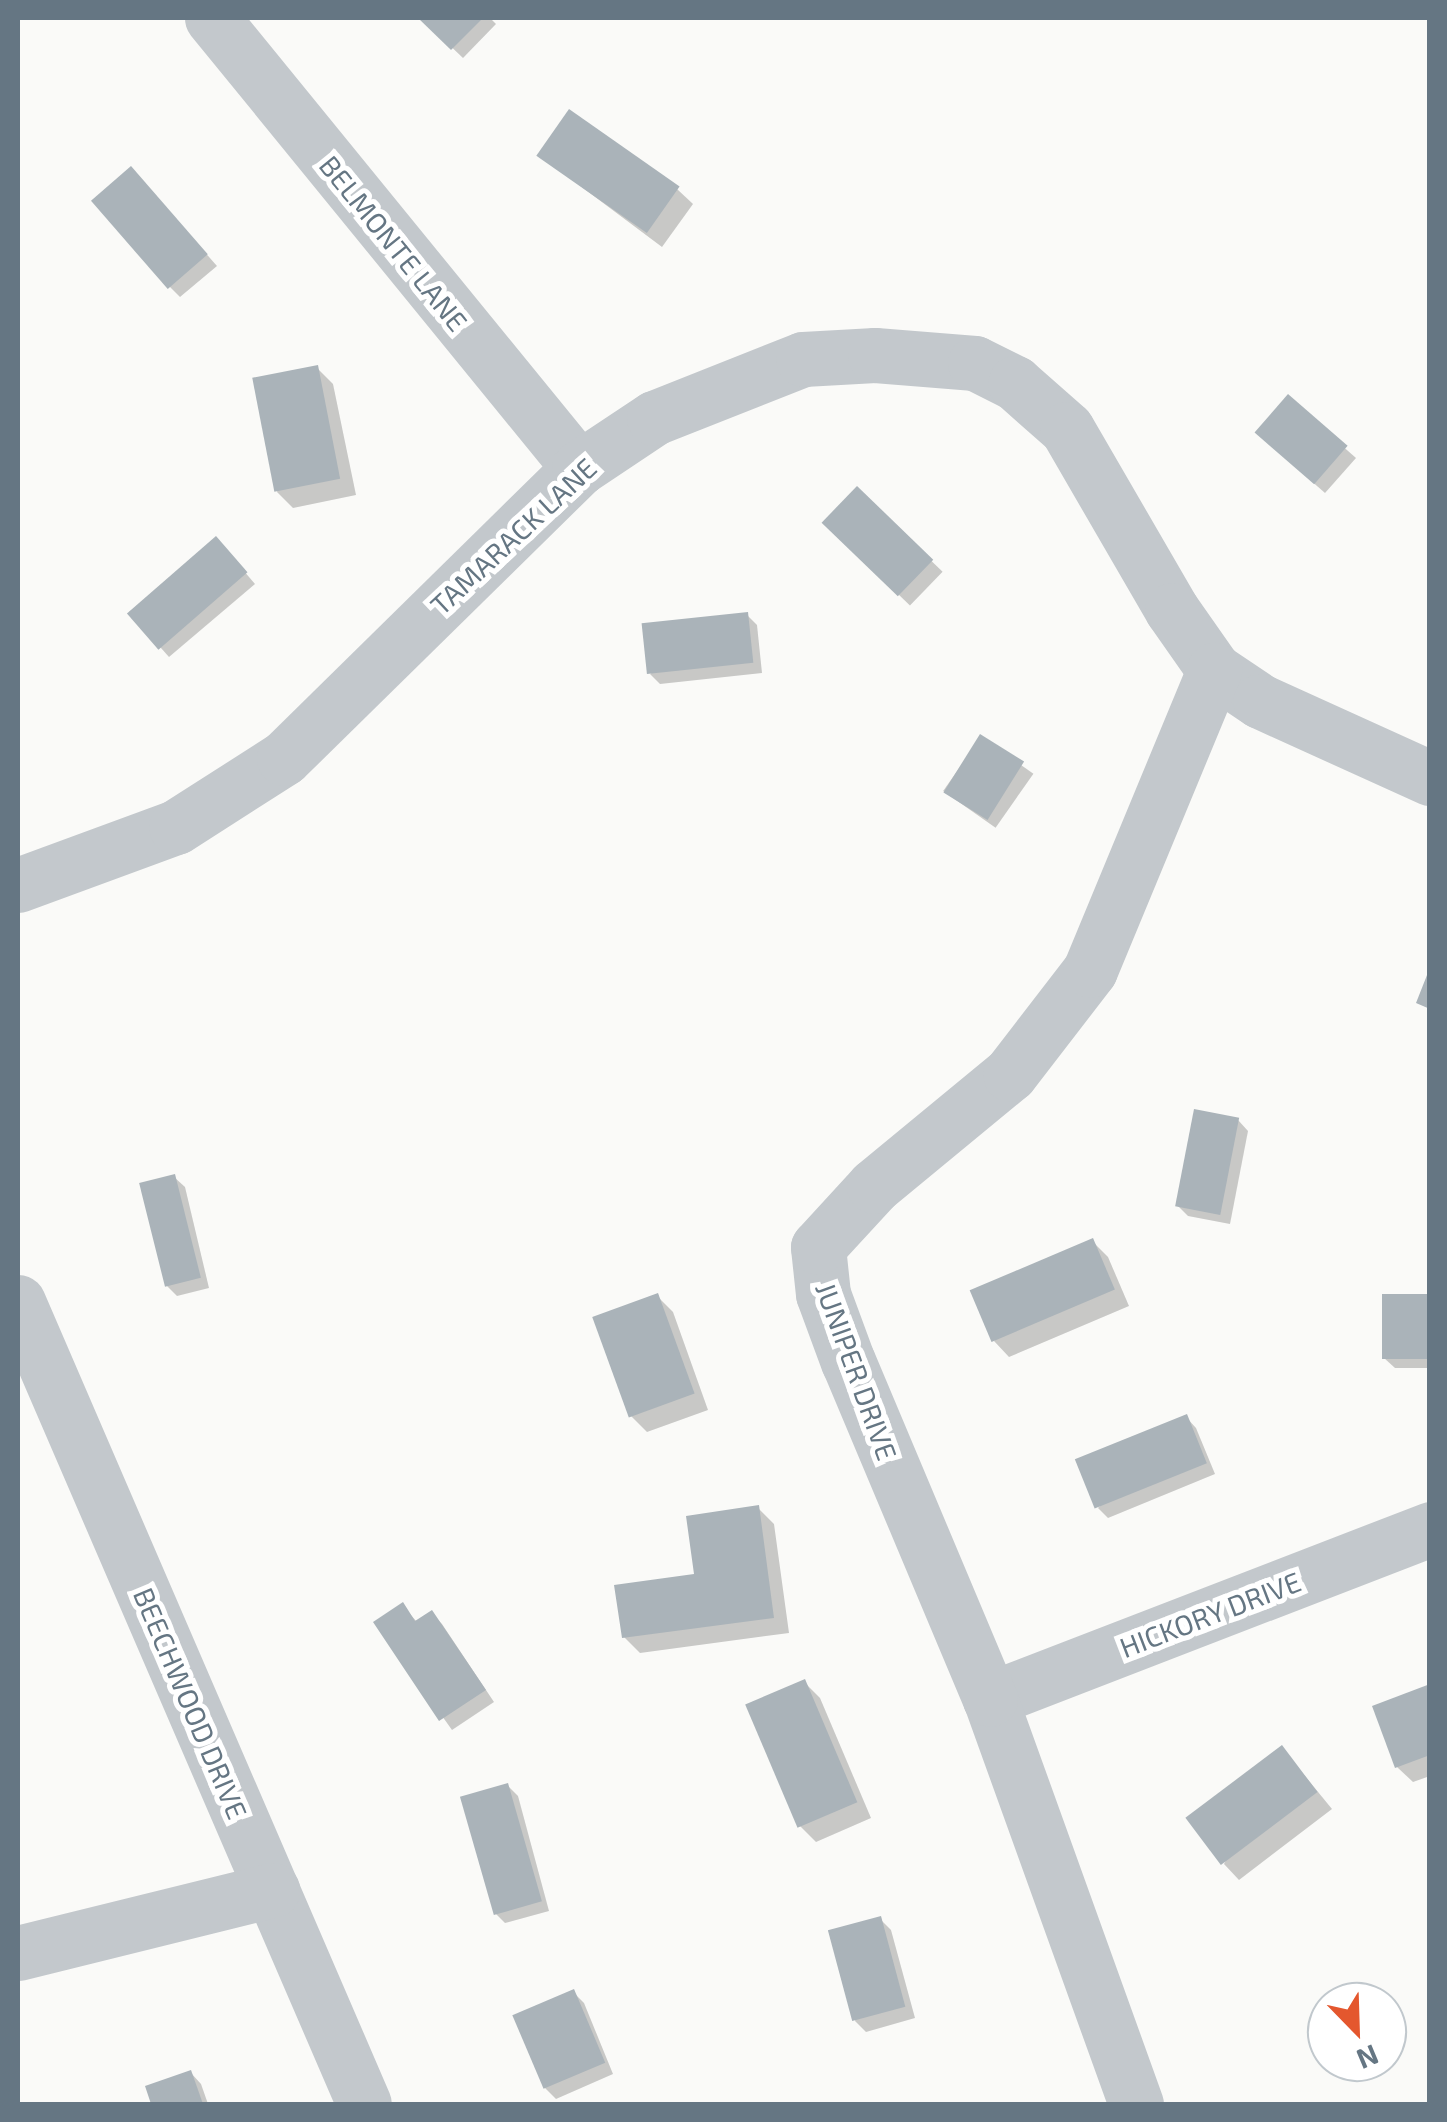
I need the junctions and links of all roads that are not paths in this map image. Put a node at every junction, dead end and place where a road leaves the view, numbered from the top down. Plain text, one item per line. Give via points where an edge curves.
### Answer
1 (212, 18) edge
2 (579, 468) junction
3 (1214, 670) junction
4 (1430, 778) edge
5 (18, 885) edge
6 (18, 1302) edge
7 (1430, 1528) edge
8 (990, 1699) junction
9 (272, 1890) junction
10 (18, 1953) edge
11 (364, 2104) edge
12 (1136, 2104) edge

1 - 2 street, BELMONTE LANE
2 - 3 street, TAMARACK LANE via 654,418 803,358 975,363 1015,384 1068,429
2 - 5 street, TAMARACK LANE via 284,758 176,827
3 - 4 street, TAMARACK LANE via 1260,702
3 - 8 street, JUNIPER DRIVE via 1090,970 1010,1074 874,1186 818,1246 823,1294 848,1362
6 - 9 street, BEECHWOOD DRIVE
7 - 8 street, HICKORY DRIVE
8 - 12 street, JUNIPER DRIVE
9 - 10 street
9 - 11 street, BEECHWOOD DRIVE

